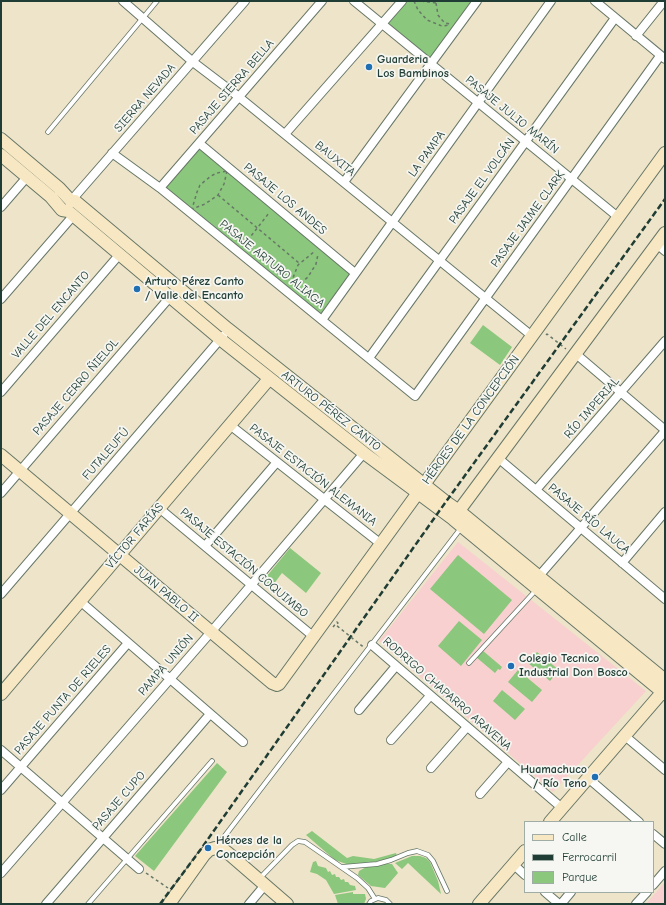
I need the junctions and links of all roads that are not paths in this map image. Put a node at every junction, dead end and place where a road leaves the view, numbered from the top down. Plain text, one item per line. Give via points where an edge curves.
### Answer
1 (123, 1) edge
2 (157, 1) edge
3 (245, 1) edge
4 (322, 1) edge
5 (354, 1) edge
6 (402, 1) edge
7 (476, 1) edge
8 (551, 1) edge
9 (594, 1) edge
10 (664, 1) edge
11 (143, 18) junction
12 (616, 18) junction
13 (382, 24) junction
14 (636, 36) junction
15 (663, 58) edge
16 (192, 62) junction
17 (431, 64) junction
18 (239, 96) junction
19 (478, 102) junction
20 (48, 132) dead end
21 (286, 134) junction
22 (1, 139) edge
23 (526, 142) junction
24 (199, 143) junction
25 (112, 153) junction
26 (665, 153) edge
27 (1, 155) edge
28 (27, 177) junction
29 (572, 179) junction
30 (344, 182) junction
31 (160, 188) junction
32 (71, 201) junction
33 (1, 207) edge
34 (68, 213) junction
35 (618, 217) junction
36 (392, 222) junction
37 (665, 233) edge
38 (661, 248) edge
39 (120, 254) junction
40 (439, 261) junction
41 (356, 273) junction
42 (170, 297) junction
43 (485, 298) junction
44 (1, 299) edge
45 (322, 320) junction
46 (228, 329) junction
47 (539, 335) junction
48 (220, 339) junction
49 (665, 341) edge
50 (576, 354) junction
51 (369, 358) junction
52 (269, 379) junction
53 (1, 392) edge
54 (621, 392) junction
55 (415, 396) joint
56 (230, 425) junction
57 (665, 430) edge
58 (364, 453) junction
59 (1, 455) edge
60 (498, 458) junction
61 (277, 462) junction
62 (20, 471) junction
63 (421, 489) junction
64 (536, 490) junction
65 (1, 493) edge
66 (324, 499) junction
67 (159, 508) junction
68 (665, 512) edge
69 (70, 514) junction
70 (461, 519) junction
71 (581, 528) junction
72 (381, 544) junction
73 (205, 546) junction
74 (119, 554) junction
75 (622, 563) junction
76 (539, 576) junction
77 (251, 585) junction
78 (537, 589) junction
79 (1, 594) edge
80 (664, 597) edge
81 (80, 601) junction
82 (211, 632) junction
83 (314, 638) junction
84 (128, 643) junction
85 (368, 644) junction
86 (469, 662) dead end
87 (396, 666) junction
88 (170, 679) junction
89 (277, 685) joint
90 (664, 689) edge
91 (1, 694) edge
92 (430, 696) junction
93 (359, 710) dead end
94 (210, 714) junction
95 (467, 727) junction
96 (625, 736) junction
97 (391, 740) dead end
98 (243, 742) dead end
99 (1, 750) edge
100 (212, 762) dead end
101 (508, 762) junction
102 (21, 767) junction
103 (431, 768) dead end
104 (665, 770) edge
105 (588, 778) junction
106 (1, 790) edge
107 (480, 794) dead end
108 (62, 803) junction
109 (562, 808) junction
110 (551, 821) edge
111 (635, 821) edge
112 (654, 835) edge
113 (103, 838) junction
114 (665, 844) edge
115 (215, 848) junction
116 (524, 852) edge
117 (128, 859) junction
118 (513, 864) junction
119 (342, 867) junction
120 (139, 869) road end
121 (665, 871) edge
122 (1, 873) edge
123 (524, 874) edge
124 (262, 882) junction
125 (654, 884) edge
126 (447, 891) dead end
127 (546, 893) edge
128 (570, 893) edge
129 (646, 893) edge
130 (375, 899) junction
131 (638, 903) edge
132 (46, 904) edge
133 (88, 904) edge
134 (169, 904) edge
135 (249, 904) edge
136 (287, 904) edge
137 (369, 904) edge
138 (390, 904) edge
139 (479, 904) edge
140 (560, 904) edge

1 - 11 street, BAUXITA
2 - 11 lane
3 - 16 street, SIERRA NEVADA
4 - 18 street, PASAJE SIERRA BELLA
5 - 13 street, PASAJE JULIO MARÍN
6 - 13 street
7 - 17 street
8 - 19 street, LA PAMPA
9 - 12 street
10 - 14 street
11 - 16 street, BAUXITA
11 - 20 lane
12 - 14 street
12 - 23 street, PASAJE EL VOLCÁN
13 - 17 street, PASAJE JULIO MARÍN
13 - 21 street
14 - 15 street
15 - 29 street, PASAJE JAIME CLARK
16 - 18 street, BAUXITA
16 - 25 street, SIERRA NEVADA
17 - 19 street, PASAJE JULIO MARÍN
17 - 30 street
18 - 21 street, BAUXITA
18 - 24 street, PASAJE SIERRA BELLA
19 - 23 street, PASAJE JULIO MARÍN
19 - 36 street, LA PAMPA
21 - 30 street, BAUXITA
22 - 32 street, ARTURO PÉREZ CANTO
23 - 29 street, PASAJE JULIO MARÍN
23 - 40 street, PASAJE EL VOLCÁN
24 - 31 street, PASAJE SIERRA BELLA
24 - 41 street, PASAJE LOS ANDES
25 - 31 street, PASAJE ARTURO ALIAGA
25 - 32 street, SIERRA NEVADA
26 - 35 street, HÉROES DE LA CONCEPCIÓN
27 - 28 street, ARTURO PÉREZ CANTO
28 - 33 street
28 - 34 street, ARTURO PÉREZ CANTO
29 - 35 street, PASAJE JULIO MARÍN
29 - 43 street, PASAJE JAIME CLARK
30 - 36 street, BAUXITA
31 - 45 street, PASAJE ARTURO ALIAGA
32 - 34 street, SIERRA NEVADA
32 - 46 street, ARTURO PÉREZ CANTO via 75,201
34 - 39 street, ARTURO PÉREZ CANTO
34 - 44 street, SIERRA NEVADA
35 - 47 street, HÉROES DE LA CONCEPCIÓN
36 - 40 street, BAUXITA
36 - 41 street, LA PAMPA
37 - 38 street
38 - 50 street
39 - 42 street, ARTURO PÉREZ CANTO
39 - 53 street, VALLE DEL ENCANTO
40 - 43 street, BAUXITA
40 - 51 street, PASAJE EL VOLCÁN
41 - 45 street, LA PAMPA
42 - 48 street, ARTURO PÉREZ CANTO
42 - 62 street, PASAJE CERRO ÑIELOL
43 - 47 street, BAUXITA
43 - 55 street, PASAJE JAIME CLARK
45 - 51 street, PASAJE ARTURO ALIAGA
46 - 48 street, FUTALEUFÚ
46 - 63 street, ARTURO PÉREZ CANTO
47 - 63 street, HÉROES DE LA CONCEPCIÓN
48 - 52 street, ARTURO PÉREZ CANTO
48 - 69 street, FUTALEUFÚ
49 - 54 street, RÍO IMPERIAL
50 - 54 street
50 - 60 street
51 - 55 street, PASAJE ARTURO ALIAGA
52 - 56 street, VÍCTOR FARÍAS
52 - 58 street, ARTURO PÉREZ CANTO
54 - 57 street
54 - 64 street, RÍO IMPERIAL
56 - 61 street, PASAJE ESTACIÓN ALEMANIA
56 - 67 street, VÍCTOR FARÍAS
57 - 71 street
58 - 63 street, ARTURO PÉREZ CANTO
58 - 66 street, PAMPA UNIÓN
59 - 62 street, JUAN PABLO II
60 - 64 street, PASAJE RÍO LAUCA
60 - 70 street
61 - 66 street, PASAJE ESTACIÓN ALEMANIA
61 - 73 street
62 - 65 street, PASAJE CERRO ÑIELOL
62 - 69 street, JUAN PABLO II
63 - 70 street, ARTURO PÉREZ CANTO
63 - 72 street, HÉROES DE LA CONCEPCIÓN
64 - 71 street, PASAJE RÍO LAUCA
66 - 72 street, PASAJE ESTACIÓN ALEMANIA
66 - 77 street, PAMPA UNIÓN
67 - 73 street, PASAJE ESTACIÓN COQUIMBO
67 - 74 street, VÍCTOR FARÍAS
68 - 75 street
69 - 74 street, JUAN PABLO II
69 - 79 street, FUTALEUFÚ
70 - 76 street, ARTURO PÉREZ CANTO
70 - 78 street, ARTURO PÉREZ CANTO
70 - 85 lane
71 - 75 street, PASAJE RÍO LAUCA
71 - 76 street
72 - 83 street, HÉROES DE LA CONCEPCIÓN
73 - 77 street, PASAJE ESTACIÓN COQUIMBO
74 - 81 street, VÍCTOR FARÍAS
74 - 82 street, JUAN PABLO II
75 - 80 street, PASAJE RÍO LAUCA
76 - 90 street, ARTURO PÉREZ CANTO
77 - 82 street, PAMPA UNIÓN
77 - 83 street, PASAJE ESTACIÓN COQUIMBO
78 - 86 lane
78 - 90 street, ARTURO PÉREZ CANTO
81 - 84 street
81 - 91 street, VÍCTOR FARÍAS
82 - 88 street, PAMPA UNIÓN
82 - 89 street, JUAN PABLO II
83 - 89 street, HÉROES DE LA CONCEPCIÓN via 282,683
84 - 88 street
84 - 102 street, PASAJE PUNTA DE RIELES
85 - 87 street, RODRIGO CHAPARRO ARAVENA
85 - 115 lane
87 - 92 street, RODRIGO CHAPARRO ARAVENA
87 - 93 street
88 - 94 street
88 - 108 street, PAMPA UNIÓN
90 - 96 street
92 - 95 street, RODRIGO CHAPARRO ARAVENA
92 - 97 street
94 - 98 street
94 - 113 street, PASAJE CUPO
95 - 101 street, RODRIGO CHAPARRO ARAVENA
95 - 103 street
96 - 104 street
96 - 105 street
99 - 102 street
100 - 117 lane
101 - 107 street
101 - 109 street, RODRIGO CHAPARRO ARAVENA
102 - 106 street, PASAJE PUNTA DE RIELES
102 - 108 street
105 - 109 street
105 - 111 street
108 - 113 street
108 - 122 street, PAMPA UNIÓN
109 - 110 street
112 - 114 street
113 - 117 street
113 - 132 street, PASAJE CUPO
115 - 124 street via 224,850
115 - 134 street via 204,855
116 - 118 street
117 - 120 street
117 - 133 lane
118 - 123 street
118 - 139 street
119 - 124 lane via 305,842 298,842 292,845
119 - 126 lane via 377,864 417,851 428,855 433,861
119 - 130 lane via 368,888
121 - 125 street
124 - 135 street
124 - 136 street
127 - 140 street
128 - 140 street
129 - 131 street
130 - 137 lane
130 - 138 lane via 382,898

